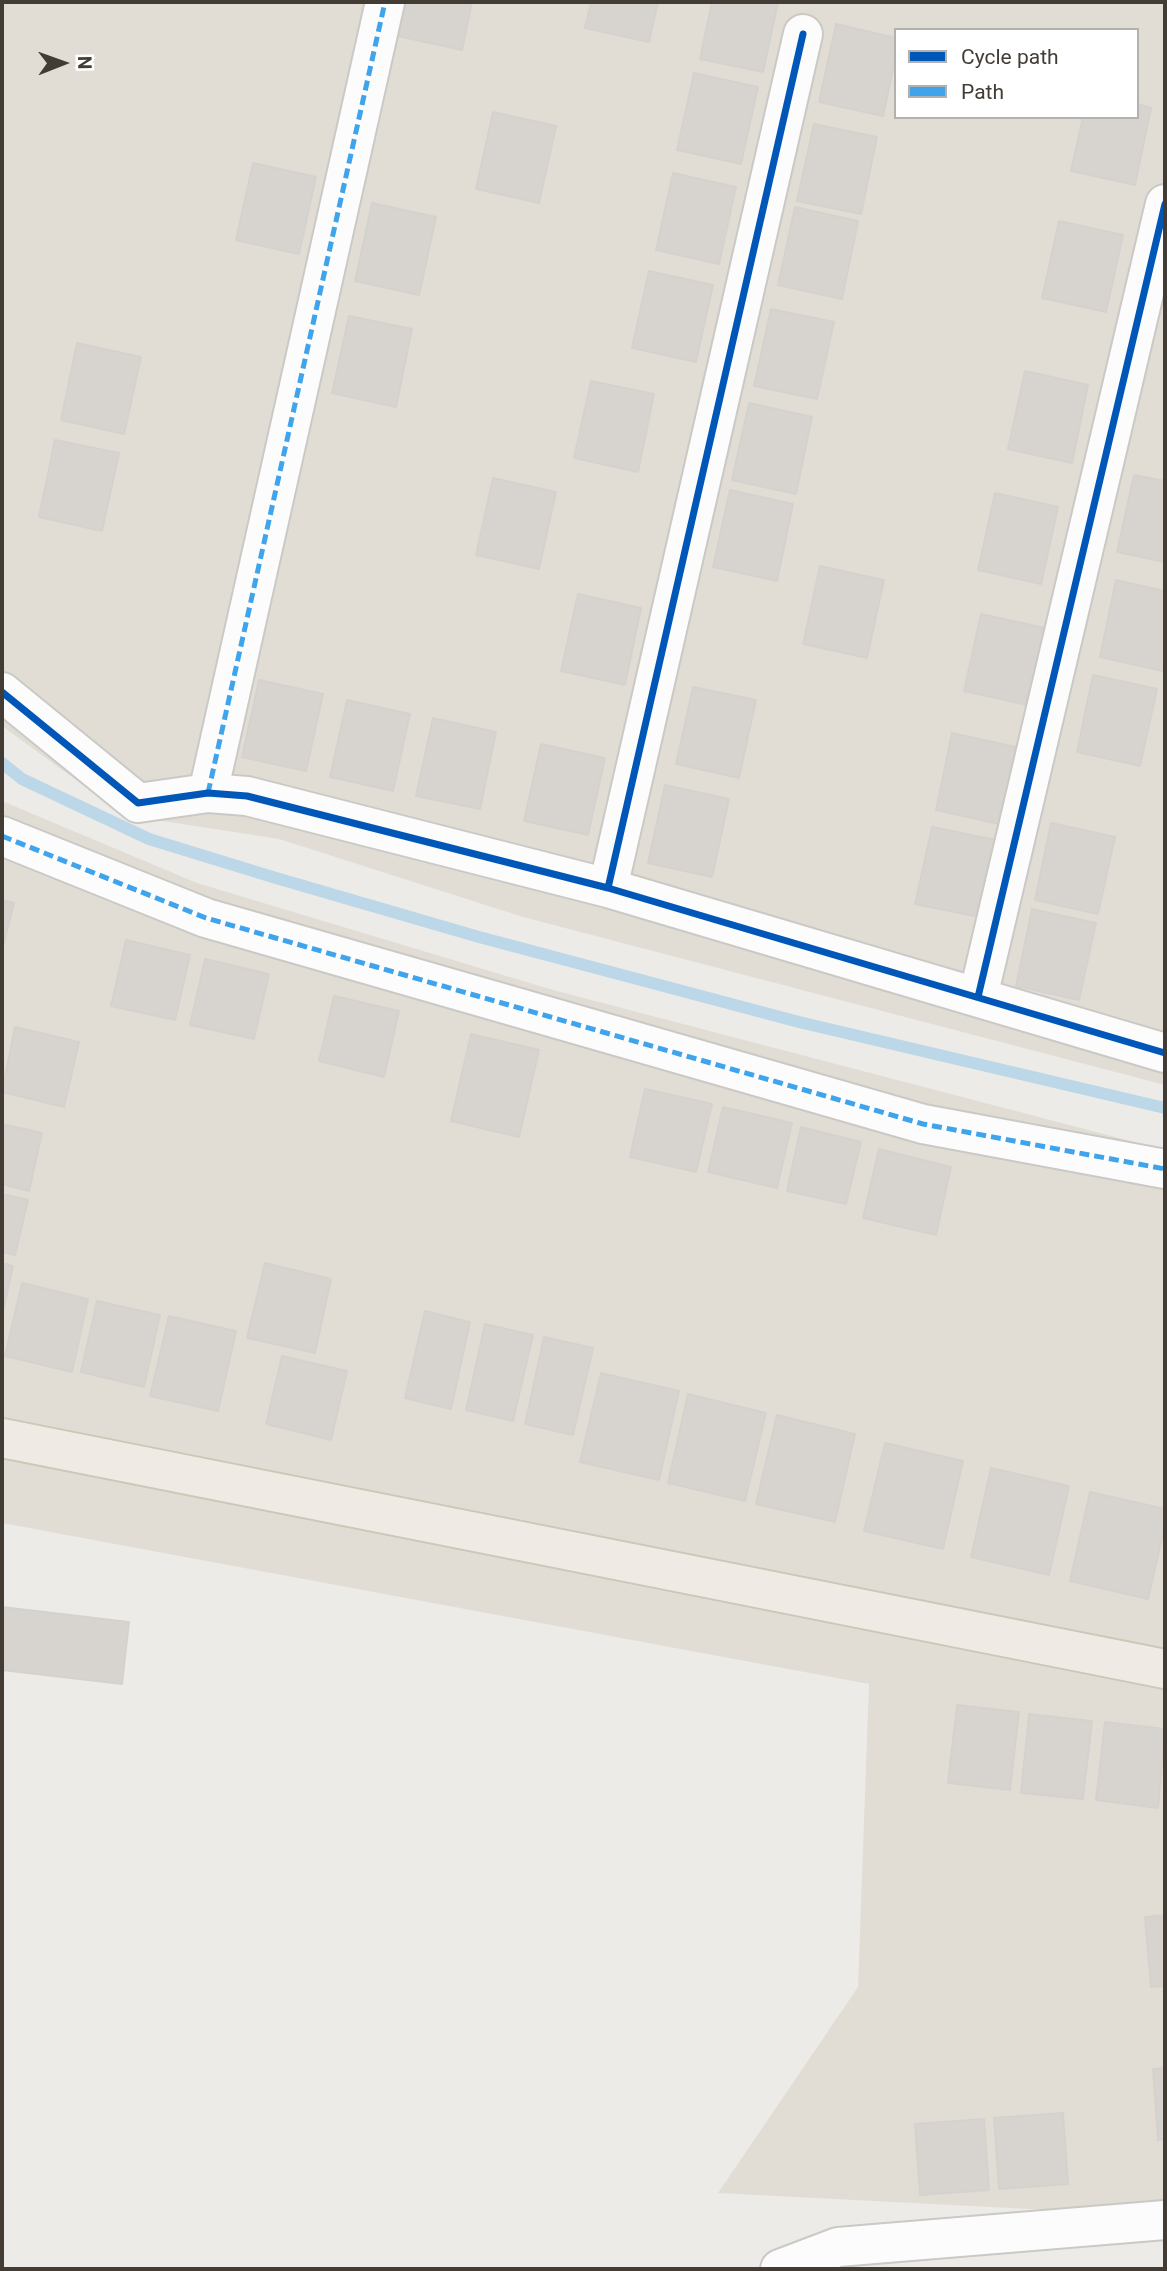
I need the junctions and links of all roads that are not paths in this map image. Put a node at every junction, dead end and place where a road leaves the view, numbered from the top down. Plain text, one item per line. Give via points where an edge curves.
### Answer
1 (385, 2) edge
2 (803, 34) dead end
3 (1165, 204) edge
4 (2, 692) edge
5 (208, 793) junction
6 (2, 836) edge
7 (608, 888) junction
8 (978, 997) junction
9 (1165, 1053) edge
10 (1165, 1169) edge
11 (2, 1438) edge
12 (1165, 1669) edge
13 (1165, 2220) edge
14 (780, 2269) edge

1 - 5 street
2 - 7 street
3 - 8 street
4 - 5 street via 138,803
5 - 7 street via 247,796
6 - 10 street via 206,918 923,1124
7 - 8 street
8 - 9 street
11 - 12 main road
13 - 14 street via 838,2247

